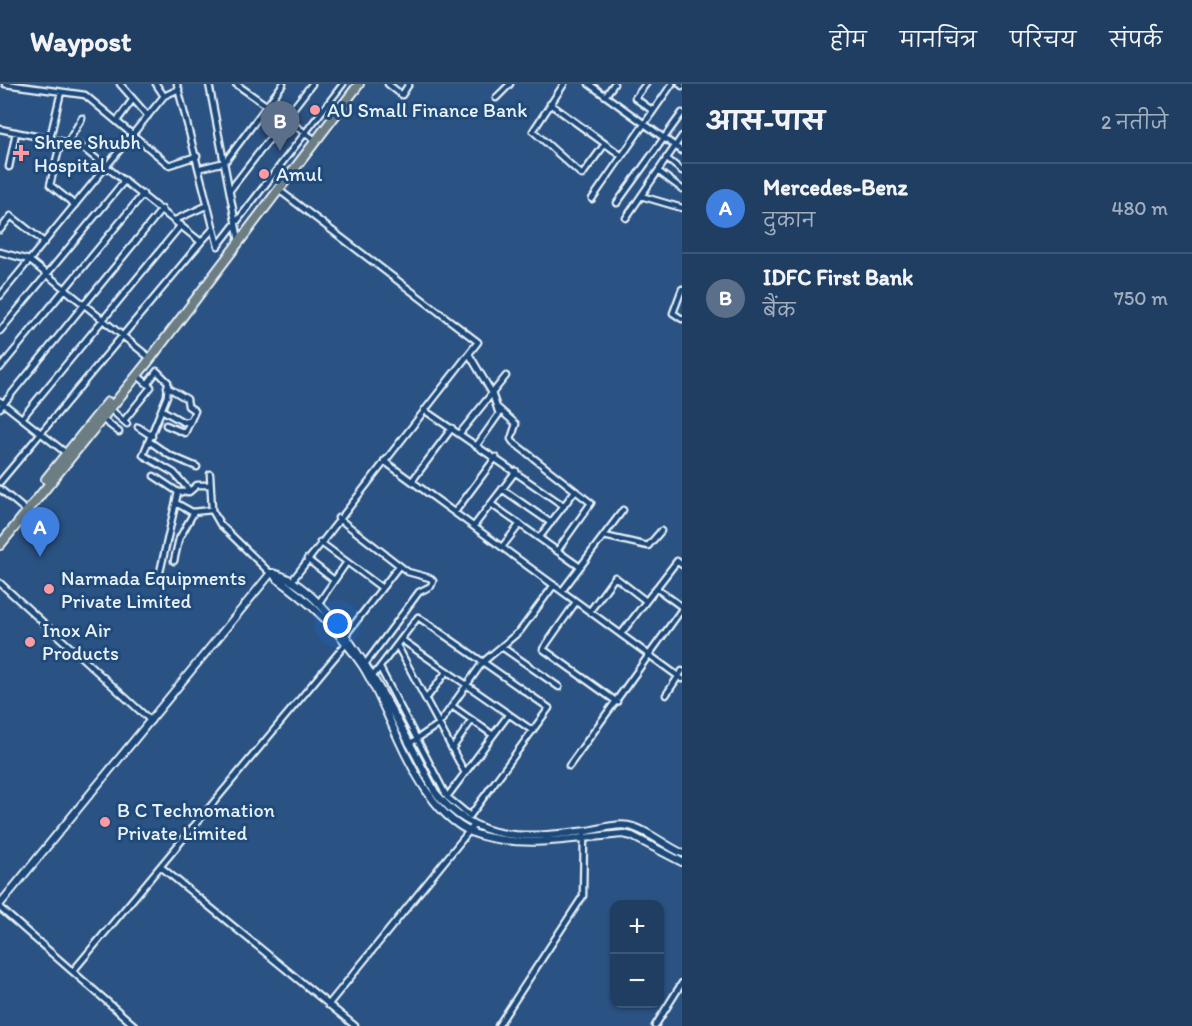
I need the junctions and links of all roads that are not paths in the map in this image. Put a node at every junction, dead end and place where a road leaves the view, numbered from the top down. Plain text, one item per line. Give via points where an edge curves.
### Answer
1 (5, 84) edge
2 (69, 84) edge
3 (120, 84) edge
4 (156, 84) edge
5 (210, 84) edge
6 (236, 84) edge
7 (283, 84) edge
8 (312, 84) edge
9 (343, 84) edge
10 (357, 84) edge
11 (388, 84) edge
12 (409, 84) edge
13 (510, 84) edge
14 (564, 84) edge
15 (589, 84) edge
16 (614, 84) edge
17 (646, 84) edge
18 (672, 84) edge
19 (35, 87) edge
20 (178, 87) edge
21 (64, 92) junction
22 (164, 96) junction
23 (606, 96) junction
24 (496, 98) dead end
25 (133, 99) junction
26 (550, 104) junction
27 (266, 105) junction
28 (653, 111) junction
29 (682, 113) edge
30 (148, 116) junction
31 (82, 118) dead end
32 (285, 119) junction
33 (117, 121) junction
34 (645, 123) junction
35 (0, 129) edge
36 (16, 132) junction
37 (305, 133) junction
38 (133, 134) junction
39 (663, 136) junction
40 (682, 136) edge
41 (50, 138) junction
42 (314, 139) junction
43 (61, 141) junction
44 (68, 142) junction
45 (605, 144) junction
46 (675, 145) junction
47 (682, 151) edge
48 (197, 156) junction
49 (622, 156) junction
50 (666, 158) junction
51 (225, 162) junction
52 (107, 166) junction
53 (9, 167) dead end
54 (201, 168) junction
55 (658, 171) junction
56 (682, 171) edge
57 (125, 180) junction
58 (277, 189) junction
59 (682, 189) edge
60 (230, 190) junction
61 (143, 194) junction
62 (641, 196) junction
63 (592, 199) dead end
64 (617, 203) dead end
65 (75, 205) junction
66 (208, 205) junction
67 (682, 208) edge
68 (162, 209) junction
69 (627, 218) dead end
70 (175, 220) junction
71 (236, 221) junction
72 (181, 225) junction
73 (214, 228) junction
74 (0, 230) edge
75 (239, 240) junction
76 (44, 242) junction
77 (201, 242) junction
78 (0, 252) edge
79 (29, 260) junction
80 (47, 274) junction
81 (65, 288) junction
82 (682, 289) edge
83 (0, 296) edge
84 (680, 296) edge
85 (85, 303) junction
86 (103, 319) junction
87 (682, 320) edge
88 (0, 331) edge
89 (123, 336) junction
90 (469, 354) junction
91 (149, 358) junction
92 (0, 368) edge
93 (137, 375) junction
94 (506, 376) dead end
95 (148, 383) junction
96 (167, 387) junction
97 (492, 393) junction
98 (1, 404) edge
99 (110, 408) junction
100 (498, 408) junction
101 (162, 410) junction
102 (424, 410) junction
103 (22, 418) junction
104 (101, 418) junction
105 (190, 421) junction
106 (166, 426) dead end
107 (138, 427) dead end
108 (452, 428) junction
109 (119, 432) dead end
110 (41, 433) junction
111 (460, 434) junction
112 (152, 436) junction
113 (149, 441) junction
114 (477, 445) junction
115 (66, 453) junction
116 (496, 457) junction
117 (384, 461) junction
118 (197, 467) dead end
119 (516, 471) junction
120 (210, 474) dead end
121 (154, 476) dead end
122 (412, 481) junction
123 (0, 483) edge
124 (210, 485) junction
125 (0, 489) edge
126 (502, 489) junction
127 (576, 491) junction
128 (178, 492) junction
129 (190, 492) junction
130 (176, 503) junction
131 (491, 504) junction
132 (564, 506) junction
133 (24, 508) junction
134 (212, 510) junction
135 (623, 510) dead end
136 (194, 512) junction
137 (455, 512) junction
138 (338, 518) junction
139 (551, 523) junction
140 (520, 524) junction
141 (474, 526) junction
142 (661, 531) dead end
143 (604, 536) junction
144 (539, 538) junction
145 (0, 540) edge
146 (320, 542) junction
147 (0, 545) edge
148 (502, 547) junction
149 (557, 551) junction
150 (307, 559) junction
151 (174, 561) dead end
152 (347, 562) junction
153 (682, 565) edge
154 (399, 566) junction
155 (580, 567) junction
156 (160, 572) dead end
157 (272, 573) junction
158 (334, 580) junction
159 (291, 582) junction
160 (0, 583) edge
161 (554, 585) junction
162 (382, 588) junction
163 (656, 588) junction
164 (562, 591) junction
165 (646, 601) junction
166 (576, 602) junction
167 (318, 604) junction
168 (682, 610) edge
169 (590, 611) junction
170 (621, 634) junction
171 (345, 636) junction
172 (402, 640) junction
173 (345, 645) junction
174 (398, 646) junction
175 (502, 647) junction
176 (650, 655) junction
177 (483, 662) junction
178 (366, 663) junction
179 (380, 668) junction
180 (447, 671) junction
181 (681, 675) edge
182 (373, 676) junction
183 (467, 685) junction
184 (559, 687) dead end
185 (666, 695) dead end
186 (426, 699) junction
187 (617, 702) junction
188 (452, 706) junction
189 (508, 714) junction
190 (472, 720) junction
191 (151, 721) junction
192 (439, 724) junction
193 (533, 731) junction
194 (493, 735) junction
195 (417, 739) junction
196 (409, 744) junction
197 (452, 749) junction
198 (569, 766) dead end
199 (465, 772) junction
200 (447, 797) junction
201 (474, 825) junction
202 (469, 831) junction
203 (584, 834) junction
204 (681, 851) edge
205 (682, 862) edge
206 (161, 867) junction
207 (0, 906) edge
208 (73, 971) junction
209 (682, 983) edge
210 (328, 1005) junction
211 (131, 1025) edge
212 (355, 1026) edge
213 (498, 1026) edge
214 (655, 1026) edge

1 - 19 street
2 - 21 street
3 - 25 street
4 - 22 street
5 - 51 street
6 - 27 street
7 - 27 street
8 - 32 street
9 - 37 street
10 - 42 main road
10 - 58 main road
11 - 12 street via 402,95
13 - 24 street
14 - 26 street
15 - 23 street
16 - 23 street
17 - 28 street via 635,98
18 - 28 street
19 - 21 street
20 - 22 street
20 - 48 street
21 - 33 street via 85,96
21 - 41 street
22 - 30 street
23 - 34 street
25 - 30 street
25 - 33 street
26 - 45 street
26 - 45 street via 533,131 582,175
27 - 32 street
27 - 51 street
28 - 34 street
29 - 39 street
30 - 38 street
31 - 44 street
32 - 37 street
32 - 60 street
33 - 38 street
34 - 39 street
34 - 49 street
35 - 36 street
36 - 41 street
36 - 53 street
37 - 42 street
37 - 71 street
38 - 48 street via 169,165
38 - 52 street
39 - 46 street
39 - 64 street
40 - 46 street
41 - 43 street
42 - 58 main road
43 - 44 street
43 - 65 street via 50,185
44 - 52 street via 79,145
45 - 49 street
46 - 47 street
46 - 50 street
48 - 54 street
49 - 63 street
50 - 55 street
50 - 56 street
51 - 54 street
51 - 60 street
52 - 57 street
52 - 65 street
54 - 66 street
55 - 59 street
55 - 62 street
57 - 61 street
57 - 80 street
58 - 75 main road
58 - 90 street via 476,339 477,346
60 - 71 street
61 - 68 street
61 - 81 street
62 - 67 street
62 - 69 street
65 - 76 street
66 - 70 street
66 - 73 street
68 - 70 street
68 - 85 street
70 - 72 street
71 - 73 street via 218,246
71 - 75 street
72 - 77 street
72 - 86 street
73 - 77 street
74 - 76 street via 11,216
75 - 91 main road
76 - 79 street
77 - 89 street
78 - 79 street
79 - 80 street
79 - 83 street
80 - 81 street
80 - 88 street
81 - 85 street
81 - 92 street
82 - 84 street
84 - 87 street via 673,313
85 - 86 street
85 - 98 street
86 - 89 street
86 - 103 street
89 - 91 street
89 - 110 street
90 - 97 street
90 - 102 street
91 - 93 main road
91 - 115 main road
93 - 95 street
93 - 99 main road
94 - 97 street
95 - 96 street via 157,371 167,378
95 - 99 street via 151,387 127,421
96 - 101 street
96 - 105 street via 187,399 188,406 195,410
97 - 100 street
97 - 111 street
98 - 103 street
99 - 104 main road
100 - 114 street via 499,414
100 - 127 street via 516,424 513,442
101 - 105 street
101 - 112 street
102 - 108 street
102 - 117 street
103 - 110 street
104 - 109 street
104 - 147 main road
105 - 106 street via 185,433
107 - 112 street
108 - 111 street
108 - 122 street
110 - 115 street
110 - 123 street
111 - 114 street
112 - 113 street
113 - 118 street
113 - 129 street via 143,455 174,472
114 - 116 street
115 - 133 main road
116 - 119 street
116 - 137 street
117 - 122 street
117 - 138 street
119 - 126 street
119 - 132 street
120 - 124 street
121 - 128 street
122 - 137 street
124 - 129 street via 197,485
124 - 134 street
125 - 133 street
126 - 131 street
126 - 139 street
127 - 132 street
127 - 149 street via 591,503
128 - 129 street
128 - 130 street
130 - 136 street
130 - 156 street
131 - 140 street
131 - 141 street
132 - 139 street
133 - 145 main road
134 - 136 street
134 - 157 street via 220,524
135 - 143 street
136 - 151 street via 179,539
137 - 141 street
138 - 146 street
138 - 154 street
139 - 144 street
140 - 144 street
140 - 148 street
141 - 148 street
142 - 143 street via 648,546
143 - 155 street
144 - 149 street
146 - 150 street
146 - 152 street
148 - 161 street
149 - 155 street
150 - 158 street
150 - 159 street
152 - 158 street
152 - 162 street
153 - 163 street via 677,561
154 - 162 street
154 - 178 street via 430,578 432,584 419,592
155 - 164 street
157 - 159 street
157 - 173 street via 316,608
157 - 191 street
158 - 167 street
159 - 167 street
160 - 191 street
161 - 164 street
161 - 175 street via 520,631
162 - 171 street
163 - 165 street
163 - 168 street
164 - 166 street
165 - 169 street via 615,577
165 - 170 street
166 - 169 street
166 - 187 street via 543,649
167 - 171 street
168 - 176 street
169 - 170 street
170 - 176 street
171 - 178 street
172 - 174 street
172 - 177 street via 418,617
172 - 180 street
173 - 202 street via 363,668 423,786 452,820
173 - 206 street
174 - 179 street
174 - 186 street
175 - 177 street
175 - 184 street
176 - 181 street
176 - 187 street
177 - 183 street
177 - 193 street via 549,708
178 - 182 street
179 - 182 street
179 - 195 street
180 - 183 street
180 - 186 street
181 - 185 street
182 - 196 street
183 - 188 street
183 - 189 street
186 - 192 street
187 - 198 street
188 - 190 street
188 - 192 street
189 - 193 street
189 - 194 street
190 - 194 street
190 - 197 street
191 - 207 street
192 - 195 street
192 - 197 street
193 - 200 street via 470,816
194 - 199 street
195 - 196 street
195 - 200 street
196 - 201 street via 445,805
197 - 199 street
199 - 200 street
201 - 202 street
201 - 203 street via 523,837
202 - 203 street via 521,843
202 - 210 street
203 - 204 street via 634,827
203 - 205 street via 632,836
203 - 213 street via 583,896
206 - 208 street
206 - 210 street
207 - 208 street
208 - 211 street
209 - 214 street
210 - 212 street

